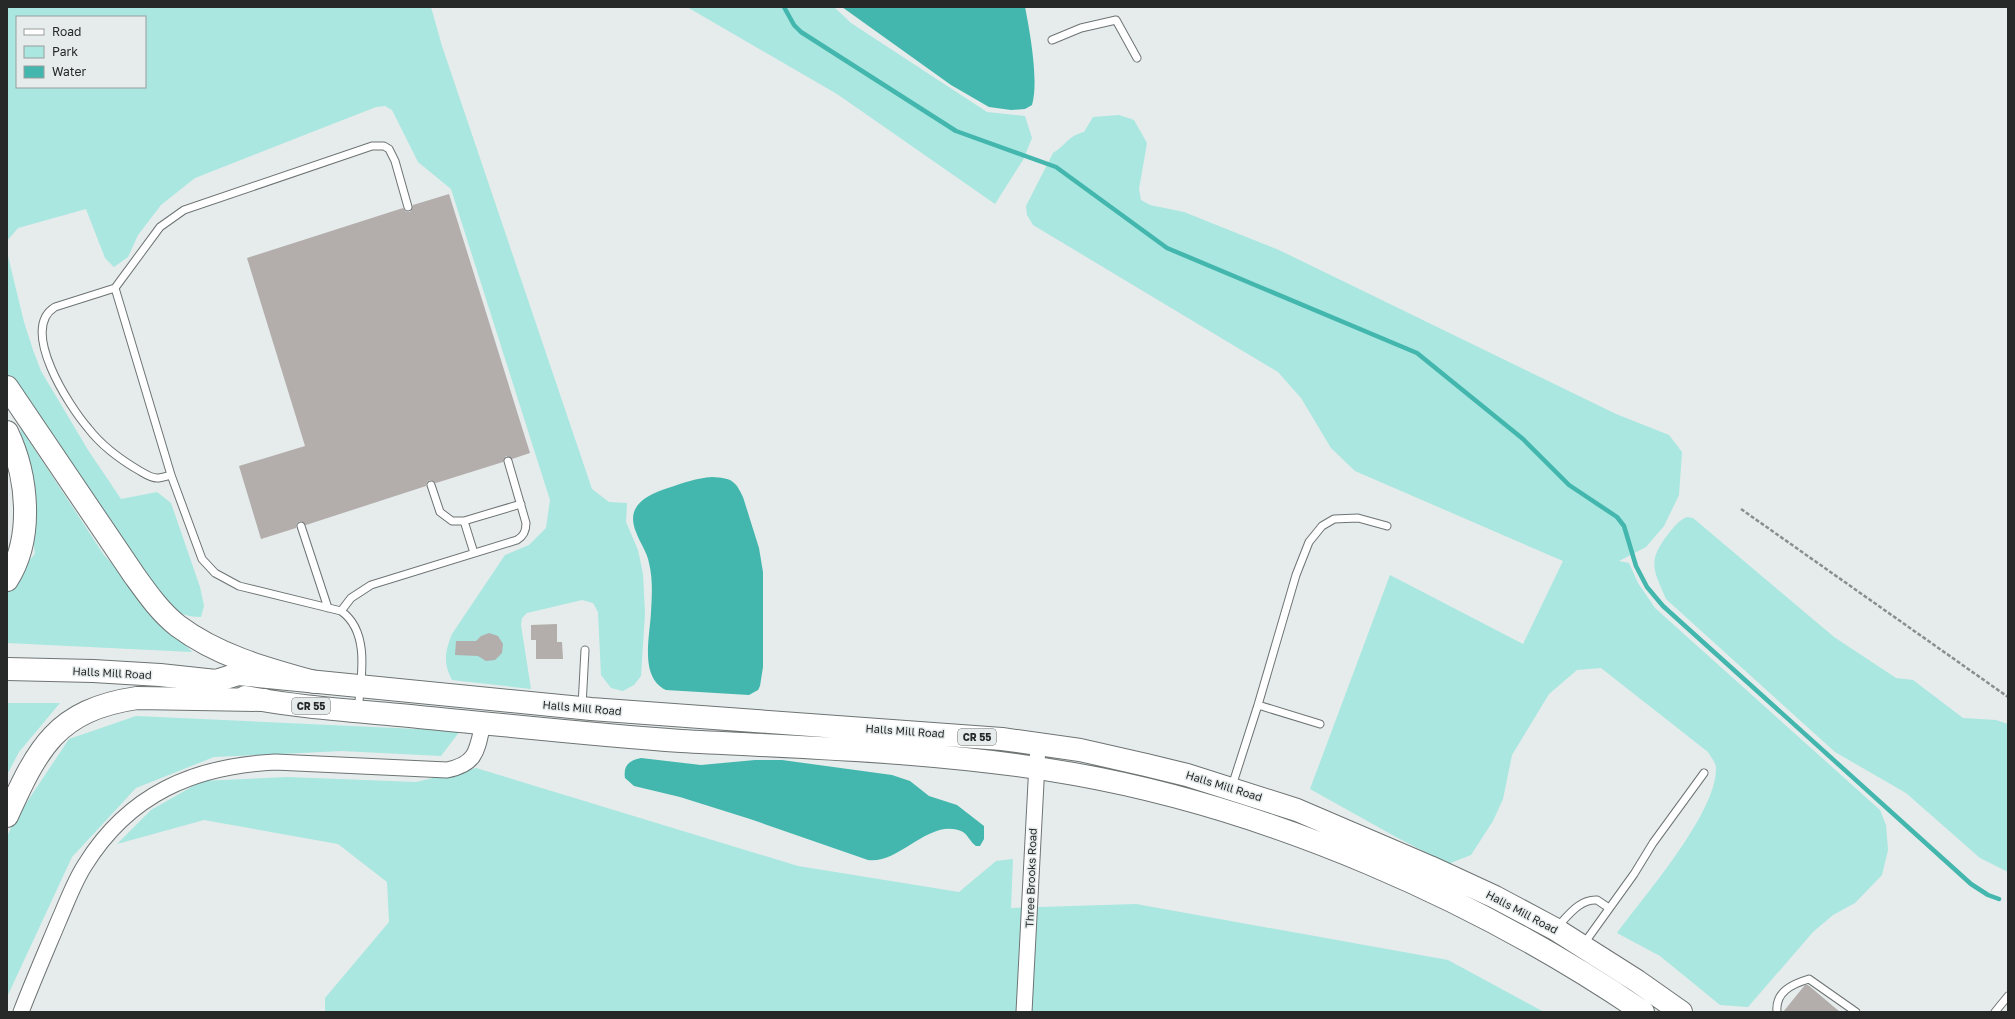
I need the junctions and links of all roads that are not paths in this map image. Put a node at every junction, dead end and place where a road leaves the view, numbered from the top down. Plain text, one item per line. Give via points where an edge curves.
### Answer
1 (1052, 40) dead end
2 (1136, 58) dead end
3 (408, 207) dead end
4 (115, 288) junction
5 (7, 387) edge
6 (7, 432) edge
7 (508, 460) dead end
8 (171, 474) junction
9 (430, 485) dead end
10 (521, 504) junction
11 (464, 520) junction
12 (301, 526) dead end
13 (1386, 526) dead end
14 (474, 553) junction
15 (7, 580) edge
16 (328, 608) junction
17 (341, 611) junction
18 (585, 650) dead end
19 (7, 669) edge
20 (216, 681) junction
21 (314, 682) junction
22 (361, 686) junction
23 (264, 700) junction
24 (1258, 705) junction
25 (582, 708) junction
26 (358, 711) junction
27 (483, 723) junction
28 (1320, 724) dead end
29 (936, 733) junction
30 (1038, 744) junction
31 (842, 750) junction
32 (1036, 768) junction
33 (1704, 773) dead end
34 (1231, 788) junction
35 (7, 816) edge
36 (1609, 908) junction
37 (1555, 929) junction
38 (1583, 946) junction
39 (2008, 996) edge
40 (20, 1012) edge
41 (1024, 1012) edge
42 (1642, 1012) edge
43 (1681, 1012) edge
44 (1777, 1012) edge
45 (1856, 1012) edge
46 (1995, 1012) edge

1 - 2 lane via 1082,28 1116,20
3 - 4 lane via 392,155 384,146 372,146 179,212 151,238
4 - 8 lane
4 - 8 lane via 51,309 42,326 44,350 65,394 88,429 120,457 150,476 156,478
5 - 21 main road via 156,605 178,626 236,658
6 - 15 main road via 19,467 25,513 24,534 17,559
7 - 10 lane
8 - 16 lane via 197,548 202,559 214,573 239,586
9 - 11 lane via 440,512 452,520
10 - 11 lane
10 - 14 lane via 526,523 522,537
11 - 14 lane
12 - 16 lane
13 - 24 lane via 1358,518 1334,519 1322,526 1309,542 1296,575
14 - 17 lane via 371,585 351,598
16 - 17 lane
17 - 22 lane via 352,622 358,638 362,659
18 - 25 lane
19 - 20 main road, Halls Mill Road via 101,671
20 - 21 main road, Halls Mill Road / CR 55 via 238,674
20 - 23 main road, Halls Mill Road / CR 55 via 236,695
21 - 22 main road, Halls Mill Road / CR 55
22 - 25 main road, Halls Mill Road / CR 55
22 - 26 lane
23 - 26 main road, Halls Mill Road / CR 55
23 - 35 main road via 137,698 118,701 86,712 60,729 38,754
24 - 28 lane
24 - 34 lane
25 - 29 main road, Halls Mill Road / CR 55
26 - 27 main road, Halls Mill Road / CR 55
27 - 31 main road, Halls Mill Road / CR 55 via 671,740
27 - 40 street via 474,757 460,767 447,770 276,762 219,769 168,786 127,814 84,867
29 - 30 main road, Halls Mill Road / CR 55
29 - 31 main road via 928,742 855,741
30 - 32 street, Three Brooks Road
30 - 34 main road, Halls Mill Road / CR 55 via 1146,764
31 - 32 main road, Halls Mill Road / CR 55 via 940,757
32 - 41 street, Three Brooks Road
32 - 42 main road, Halls Mill Road / CR 55 via 1081,775 1181,798 1318,843 1484,918 1570,966
33 - 36 lane
34 - 37 main road, Halls Mill Road / CR 55 via 1297,810 1372,840 1495,897
36 - 37 lane via 1597,900 1588,901 1574,910
36 - 38 lane
37 - 38 main road, Halls Mill Road / CR 55
38 - 43 main road, Halls Mill Road / CR 55
39 - 46 lane
44 - 45 lane via 1778,999 1789,986 1808,979

